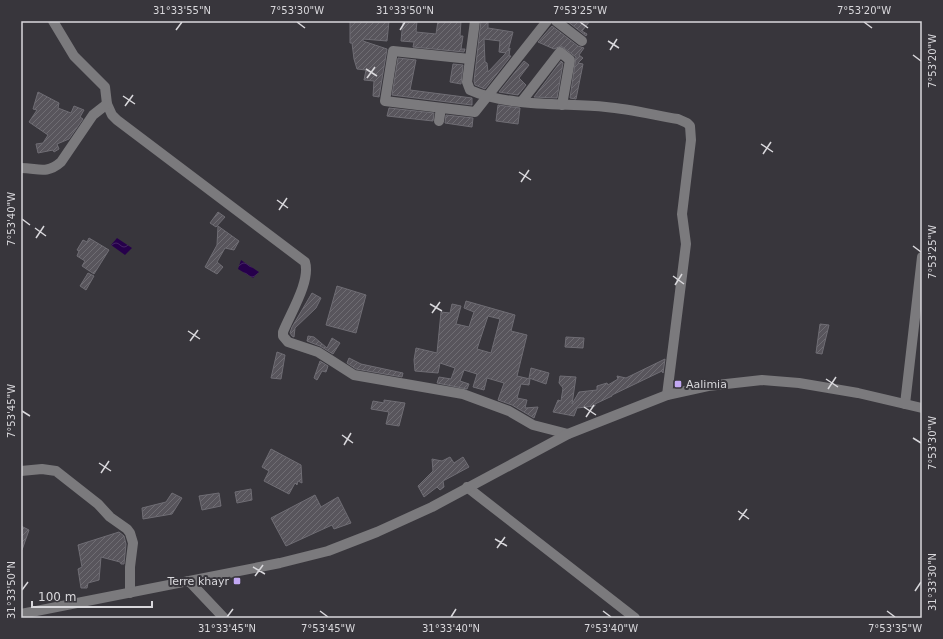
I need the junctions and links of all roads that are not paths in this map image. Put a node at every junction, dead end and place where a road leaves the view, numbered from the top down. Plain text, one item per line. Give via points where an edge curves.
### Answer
1 (53, 21) edge
2 (475, 21) edge
3 (547, 21) edge
4 (556, 21) edge
5 (582, 41) dead end
6 (470, 59) junction
7 (485, 97) junction
8 (522, 101) junction
9 (107, 104) junction
10 (562, 105) junction
11 (441, 108) junction
12 (439, 121) dead end
13 (21, 168) edge
14 (922, 257) edge
15 (667, 395) junction
16 (905, 404) junction
17 (922, 408) edge
18 (568, 434) junction
19 (21, 471) edge
20 (468, 488) junction
21 (190, 581) junction
22 (130, 593) junction
23 (21, 614) edge
24 (224, 618) edge
25 (635, 618) edge

1 - 9 street via 74,56 105,87
2 - 6 street
3 - 7 street
4 - 5 street
6 - 7 street via 468,85 470,90
6 - 11 street via 395,51 392,53 385,101
7 - 8 street
7 - 11 street via 475,112 453,106
8 - 10 street
8 - 10 street via 560,52 570,60
9 - 13 street via 93,115 55,167 45,171
9 - 18 street via 117,120 305,262 306,279 283,332 288,342 318,352 354,375 463,394 509,410 533,425
10 - 15 street via 606,107 678,119 690,126 691,140 682,214 686,244
11 - 12 street
14 - 16 street
15 - 16 street via 708,386 762,380 807,384
15 - 18 street
16 - 17 street
18 - 20 street
19 - 22 street via 56,471 130,533 133,543
20 - 21 street via 384,529 328,551
20 - 25 street
21 - 22 street
21 - 24 street
22 - 23 street

